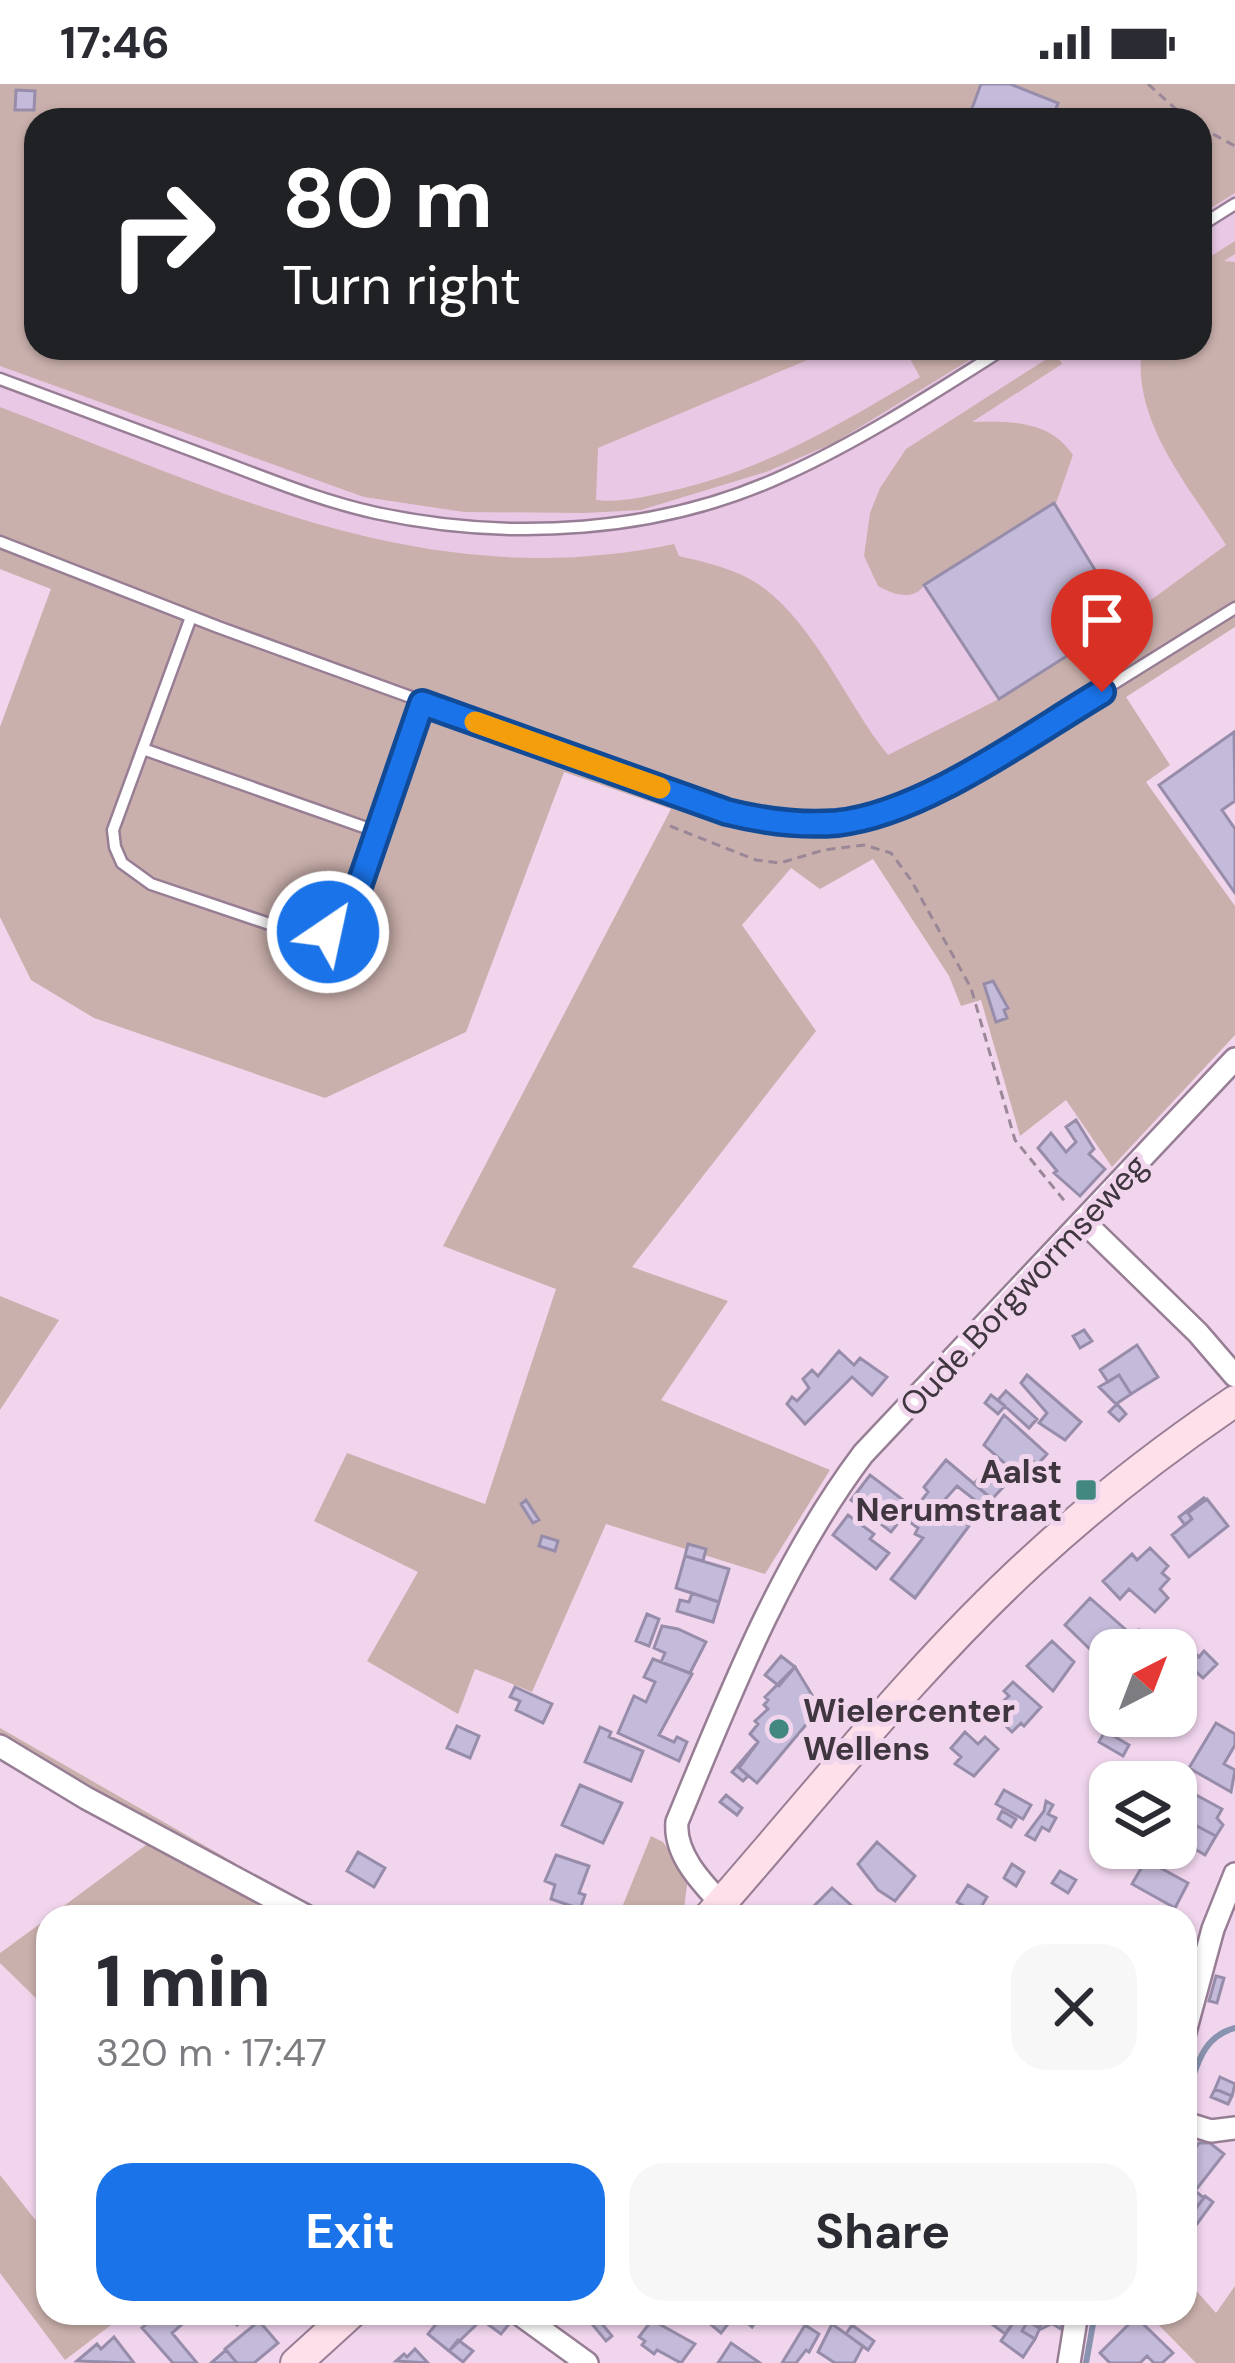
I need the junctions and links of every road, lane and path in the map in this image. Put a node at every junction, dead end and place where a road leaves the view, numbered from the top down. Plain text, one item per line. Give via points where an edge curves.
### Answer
1 (1148, 84) edge
2 (1175, 108) edge
3 (985, 360) edge
4 (0, 379) edge
5 (0, 542) edge
6 (1235, 608) edge
7 (191, 617) junction
8 (422, 703) junction
9 (143, 749) junction
10 (670, 826) dead end
11 (378, 832) junction
12 (1235, 1059) edge
13 (1083, 1221) junction
14 (1235, 1376) edge
15 (1235, 1401) edge
16 (0, 1746) edge
17 (1235, 1874) edge
18 (286, 1905) edge
19 (712, 1905) edge
20 (719, 1905) edge
21 (1197, 1988) edge
22 (1197, 2127) edge
23 (1235, 2128) edge
24 (338, 2325) edge
25 (535, 2325) edge
26 (1075, 2325) edge
27 (296, 2363) edge
28 (587, 2363) edge
29 (1069, 2363) edge

1 - 2 path
3 - 4 lane via 782,477 670,514 562,527 414,519 331,501
5 - 7 lane
6 - 8 lane via 946,784 891,810 836,823 727,812
7 - 8 lane
7 - 9 lane
8 - 11 lane
9 - 11 lane
9 - 11 lane via 113,838 122,863 151,884 319,934 347,915
10 - 13 path via 756,860 864,845 891,854 971,988 1015,1140
12 - 13 street, Oude Borgwormseweg
13 - 14 street
13 - 19 street, Oude Borgwormseweg via 862,1454 830,1498 677,1822 676,1840
15 - 20 main road via 1093,1506 985,1606
16 - 18 street
17 - 21 street
22 - 23 street
24 - 27 main road
25 - 28 street
26 - 29 street

